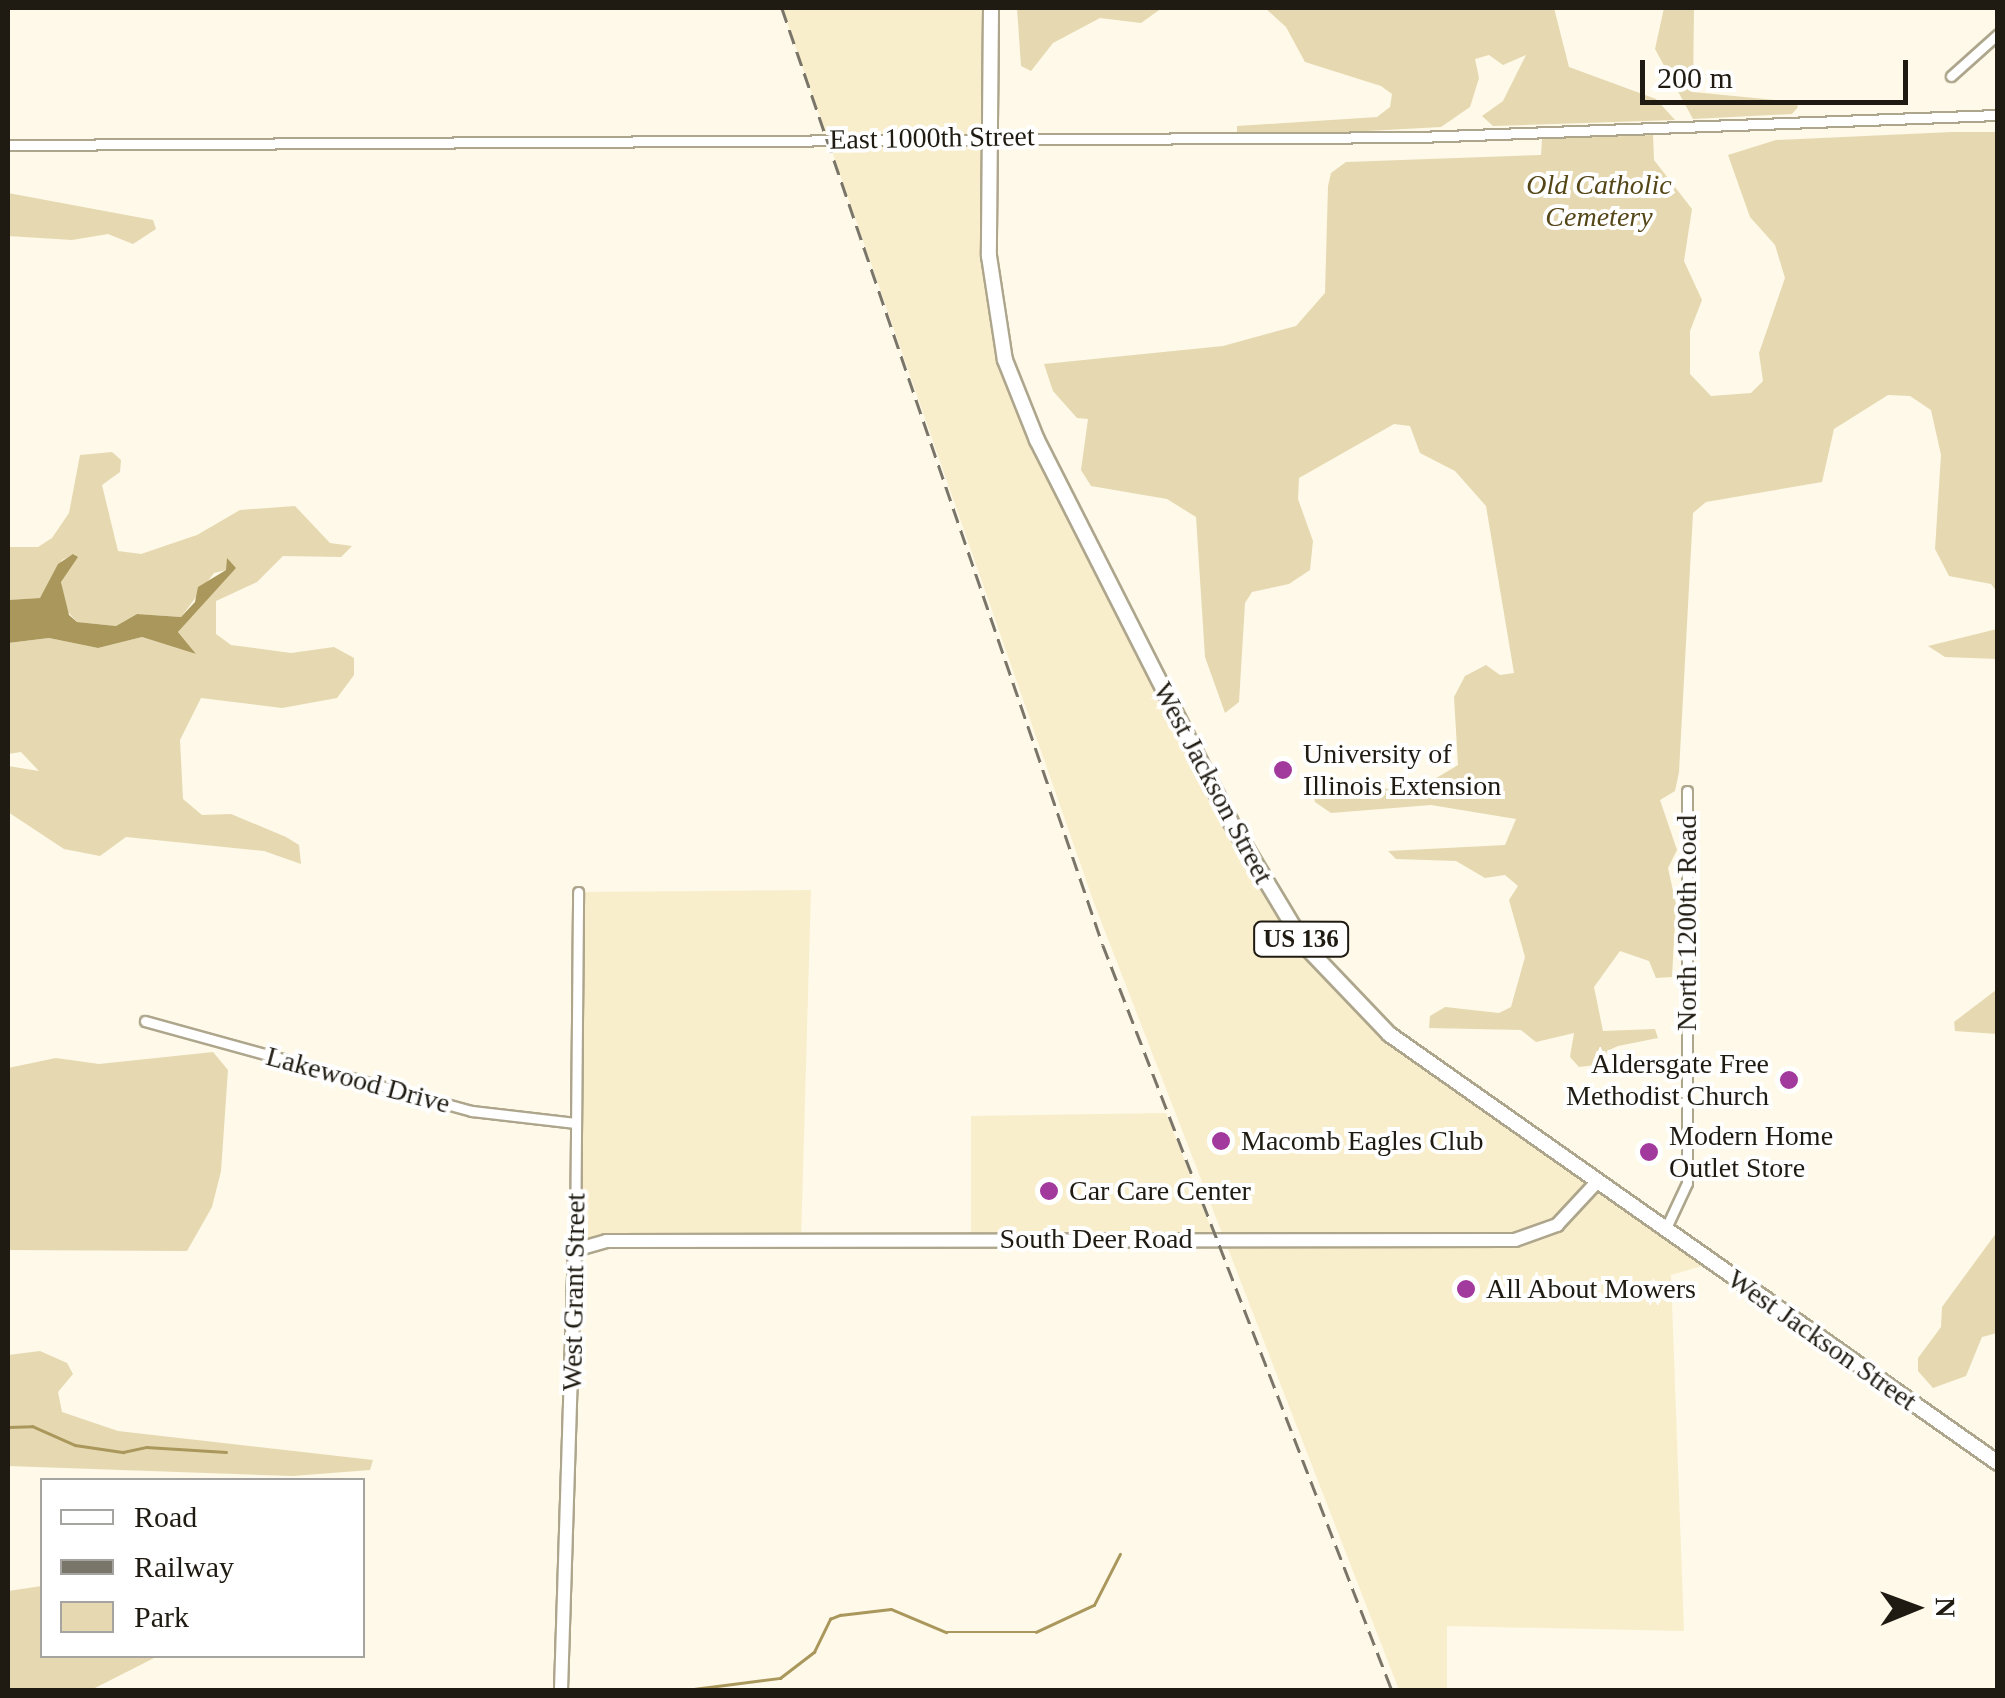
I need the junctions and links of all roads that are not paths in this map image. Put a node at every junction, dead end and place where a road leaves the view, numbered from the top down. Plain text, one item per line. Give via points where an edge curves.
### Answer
1 (990, 8) edge
2 (1998, 34) edge
3 (1950, 76) dead end
4 (1998, 115) edge
5 (989, 140) junction
6 (8, 145) edge
7 (1687, 791) dead end
8 (578, 892) dead end
9 (144, 1021) dead end
10 (575, 1123) junction
11 (1597, 1182) junction
12 (1665, 1230) junction
13 (575, 1250) junction
14 (1998, 1463) edge
15 (560, 1690) edge

1 - 5 main road, US 136
2 - 3 street
4 - 5 street, East 1000th Street via 1419,138
5 - 6 street, East 1000th Street
5 - 11 main road, West Jackson Street / US 136 via 990,286 1014,388 1260,877 1305,946 1367,1013
7 - 12 street, North 1200th Road via 1686,1184
8 - 10 street, West Grant Street
9 - 10 street, Lakewood Drive via 472,1111
10 - 13 street, West Grant Street
11 - 12 main road, West Jackson Street / US 136
11 - 13 main road, South Deer Road via 1558,1225 1515,1240 606,1241
12 - 14 main road, West Jackson Street / US 136
13 - 15 main road, West Grant Street

